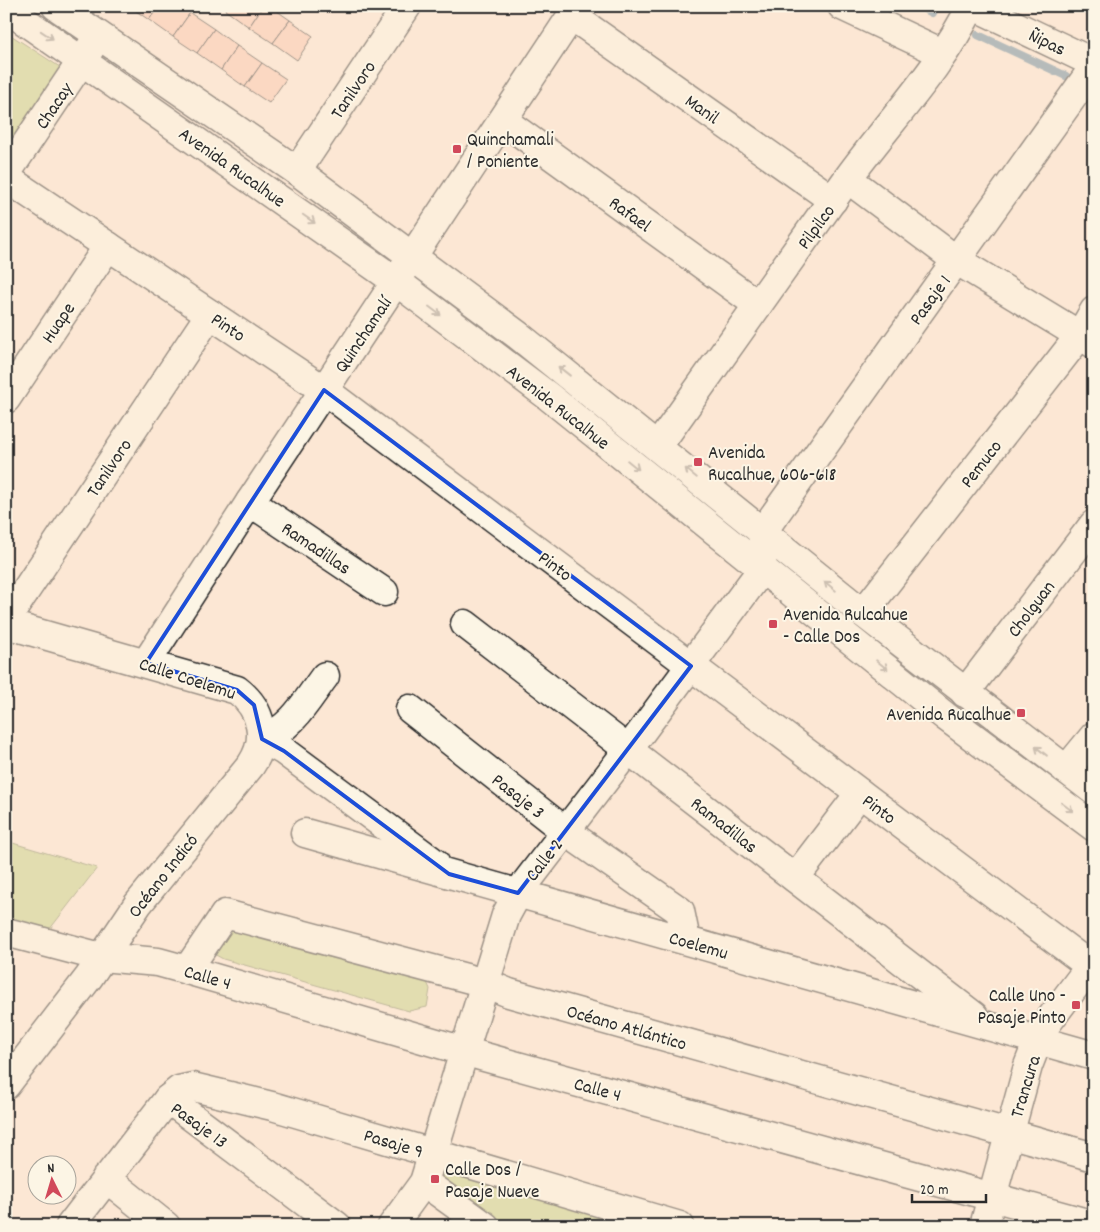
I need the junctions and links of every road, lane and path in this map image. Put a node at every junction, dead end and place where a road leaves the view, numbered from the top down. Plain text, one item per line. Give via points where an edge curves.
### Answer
1 (56, 6) edge
2 (407, 6) edge
3 (842, 6) edge
4 (973, 6) edge
5 (8, 9) edge
6 (575, 11) edge
7 (99, 36) junction
8 (942, 54) junction
9 (83, 60) junction
10 (1094, 63) edge
11 (1094, 67) edge
12 (504, 121) junction
13 (297, 171) junction
14 (6, 174) edge
15 (6, 178) edge
16 (841, 190) junction
17 (108, 246) junction
18 (412, 256) junction
19 (956, 260) junction
20 (396, 282) junction
21 (758, 305) junction
22 (1094, 311) edge
23 (210, 314) junction
24 (1087, 340) edge
25 (324, 390) junction
26 (6, 399) edge
27 (658, 446) junction
28 (250, 502) junction
29 (1094, 524) edge
30 (763, 531) junction
31 (762, 569) junction
32 (384, 592) dead end
33 (863, 613) junction
34 (6, 622) edge
35 (465, 624) dead end
36 (146, 663) junction
37 (690, 666) junction
38 (325, 676) dead end
39 (965, 692) junction
40 (410, 709) dead end
41 (1094, 736) edge
42 (262, 739) junction
43 (628, 750) junction
44 (1066, 770) junction
45 (1094, 791) edge
46 (860, 794) junction
47 (1094, 827) edge
48 (565, 831) junction
49 (305, 833) dead end
50 (449, 874) junction
51 (795, 878) junction
52 (518, 893) junction
53 (6, 932) edge
54 (686, 940) junction
55 (101, 957) junction
56 (1092, 965) edge
57 (187, 970) junction
58 (485, 982) junction
59 (985, 1025) junction
60 (1038, 1040) junction
61 (466, 1052) junction
62 (1094, 1056) edge
63 (6, 1085) edge
64 (168, 1099) junction
65 (1010, 1133) junction
66 (434, 1154) junction
67 (1094, 1157) edge
68 (106, 1178) junction
69 (424, 1182) junction
70 (991, 1197) junction
71 (1094, 1225) edge
72 (70, 1226) edge
73 (166, 1226) edge
74 (337, 1226) edge
75 (392, 1226) edge
76 (485, 1226) edge
77 (680, 1226) edge
78 (984, 1226) edge

1 - 7 street, Avenida Rucalhue
2 - 13 street, Tanilvoro
3 - 8 street
4 - 8 street, Pilpilco
4 - 10 street, Ñipas
5 -> 9 street, Avenida Rucalhue
6 - 12 street, Quinchamalí
6 - 16 street, Manil
7 - 9 street, Chacay
7 - 13 street, Avenida Rucalhue
8 - 16 street, Pilpilco
9 - 14 street, Chacay
9 -> 20 street, Avenida Rucalhue
11 - 19 street, Pasaje 1
12 - 18 street, Quinchamalí
12 - 21 street, Rafael
13 - 18 street, Avenida Rucalhue
15 - 17 street, Pinto
16 - 19 street, Manil
16 - 21 street, Pilpilco
17 - 23 street, Pinto
17 - 26 street, Huape
18 - 20 street, Quinchamalí
27 -> 18 street, Avenida Rucalhue
19 - 24 street, Manil
19 - 30 street, Pasaje 1
20 - 25 street, Quinchamalí
20 -> 31 street, Avenida Rucalhue via 548,396
21 - 27 street, Pilpilco
22 - 24 street, Pemuco
23 - 25 street, Pinto
23 - 34 street, Tanilvoro
24 - 33 street, Pemuco
25 - 28 street, Quinchamalí
25 - 37 street, Pinto
30 -> 27 street, Avenida Rucalhue
28 - 32 street, Ramadillas
28 - 36 street, Quinchamalí
29 - 39 street, Cholguan
30 - 31 street
33 -> 30 street, Avenida Rucalhue
31 - 37 street, Calle 2
31 -> 47 street, Avenida Rucalhue via 945,716
33 - 39 street, Avenida Rucalhue
34 - 36 street, Calle Coelemu
35 - 43 street, Ramadillas
36 - 42 street, Calle Coelemu via 237,690 254,706 259,716
37 - 43 street, Calle 2
37 - 46 street, Pinto
38 - 42 street via 288,724
44 -> 39 street, Avenida Rucalhue
40 - 48 street, Pasaje 3
41 - 44 street
42 - 50 street via 284,751
42 - 55 street, Océano Indicó via 251,765 138,904
43 - 48 street, Calle 2
43 - 51 street, Ramadillas
44 - 45 street, Avenida Rucalhue
46 - 51 street
46 - 56 street, Pinto
48 - 52 street, Calle 2
48 - 54 street, Pasaje 3 via 680,911
49 - 50 street, Coelemu
50 - 52 street, Coelemu
51 - 59 street, Ramadillas
52 - 54 street, Coelemu
52 - 58 street, Calle 2 via 506,915
53 - 55 street
54 - 59 street, Coelemu
55 - 57 street, Calle 4 via 158,962
55 - 63 street, Océano Indicó
56 - 60 street, Trancura
57 - 58 street, Océano Atlántico via 225,914
57 - 61 street, Calle 4
58 - 61 street, Calle 2
58 - 65 street, Océano Atlántico via 518,995
59 - 60 street, Coelemu
60 - 62 street, Coelemu
60 - 65 street, Trancura
61 - 66 street, Calle 2
61 - 70 street, Calle 4
64 - 66 street, Pasaje 9 via 179,1090 193,1087 272,1106
64 - 68 street, Pasaje 13
64 - 74 street, Pasaje 13
65 - 67 street, Océano Atlántico
65 - 70 street, Trancura
66 - 69 street, Calle 2
66 - 77 street, Pasaje 9
68 - 72 street, Pasaje 13
68 - 73 street
69 - 75 street, Calle 2
69 - 76 street
70 - 71 street, Calle 4
70 - 78 street, Trancura

